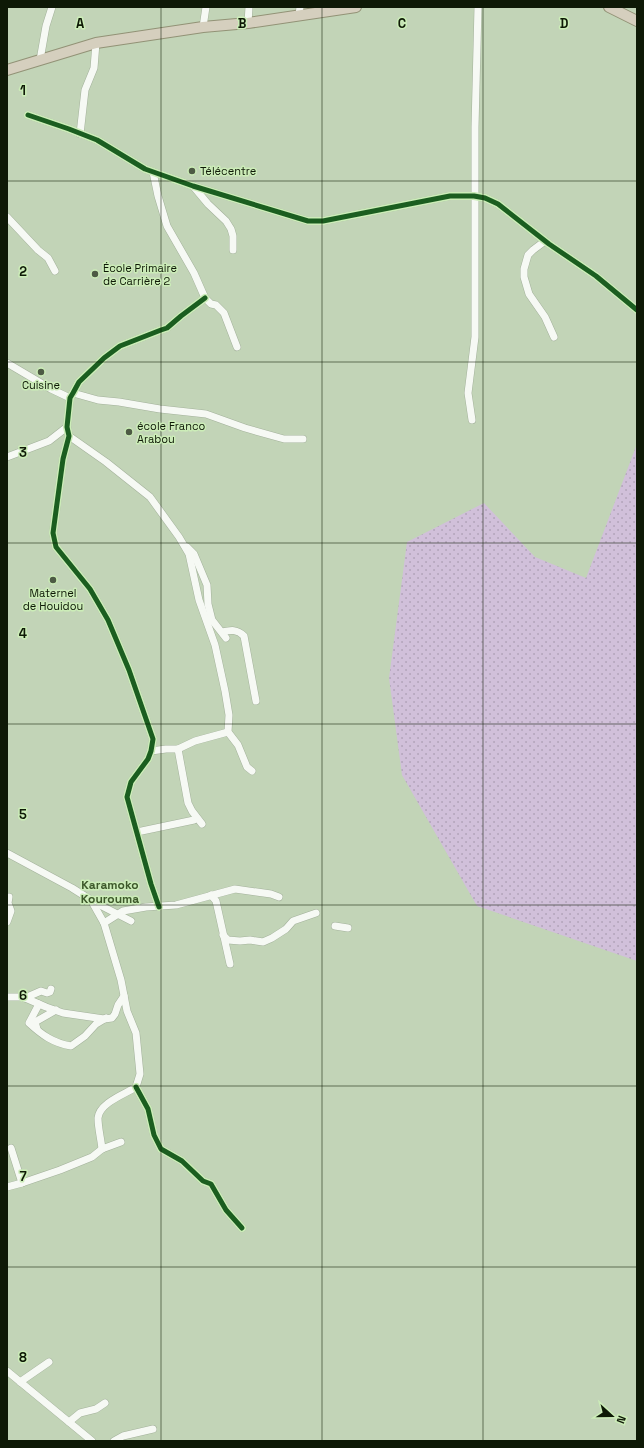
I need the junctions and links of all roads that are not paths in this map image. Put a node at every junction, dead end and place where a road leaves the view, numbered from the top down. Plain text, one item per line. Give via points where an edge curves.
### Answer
1 (52, 7) edge
2 (206, 7) edge
3 (250, 7) edge
4 (356, 7) edge
5 (478, 7) edge
6 (609, 7) edge
7 (299, 11) edge
8 (637, 21) edge
9 (248, 23) junction
10 (203, 27) junction
11 (96, 43) junction
12 (40, 60) junction
13 (7, 70) edge
14 (28, 115) dead end
15 (80, 134) junction
16 (154, 172) junction
17 (193, 186) junction
18 (474, 196) junction
19 (7, 217) edge
20 (545, 241) junction
21 (234, 250) dead end
22 (55, 271) dead end
23 (205, 298) junction
24 (637, 310) edge
25 (554, 337) dead end
26 (237, 347) dead end
27 (7, 363) edge
28 (71, 395) junction
29 (472, 420) dead end
30 (67, 427) junction
31 (69, 436) junction
32 (303, 439) dead end
33 (7, 457) edge
34 (180, 539) junction
35 (256, 701) dead end
36 (228, 732) junction
37 (178, 749) junction
38 (151, 752) junction
39 (252, 771) dead end
40 (194, 820) dead end
41 (202, 824) dead end
42 (137, 832) junction
43 (7, 853) edge
44 (211, 895) junction
45 (9, 897) dead end
46 (279, 897) dead end
47 (91, 900) junction
48 (159, 906) junction
49 (118, 914) junction
50 (316, 914) dead end
51 (131, 921) dead end
52 (7, 922) edge
53 (104, 923) junction
54 (335, 926) dead end
55 (348, 928) dead end
56 (223, 935) junction
57 (230, 964) dead end
58 (51, 989) dead end
59 (124, 996) junction
60 (7, 997) edge
61 (25, 998) junction
62 (39, 1004) junction
63 (56, 1010) junction
64 (106, 1018) junction
65 (37, 1030) junction
66 (136, 1087) junction
67 (121, 1142) dead end
68 (11, 1148) dead end
69 (102, 1149) junction
70 (22, 1184) junction
71 (7, 1187) edge
72 (242, 1228) dead end
73 (49, 1362) dead end
74 (7, 1371) edge
75 (20, 1382) junction
76 (105, 1402) dead end
77 (69, 1422) junction
78 (153, 1429) dead end
79 (92, 1441) edge
80 (114, 1441) edge

1 - 12 street
2 - 10 street
3 - 9 street
4 - 7 highway
5 - 18 street
6 - 8 highway
7 - 9 highway
9 - 10 highway
10 - 11 highway
11 - 12 highway
11 - 15 street via 94,68 85,90
12 - 13 highway
14 - 15 street
15 - 16 street via 97,140
16 - 17 street
16 - 23 street via 167,226
17 - 18 street via 308,221 450,196
17 - 21 street via 226,221 233,236
18 - 20 street via 498,204
18 - 29 street via 475,338 468,392
19 - 22 street via 48,258
20 - 24 street via 596,276
20 - 25 street via 528,255 524,277 529,294 545,317
23 - 26 street via 224,313
23 - 28 street via 168,328 120,346 89,372
27 - 28 street via 51,389
28 - 30 street
28 - 32 street via 160,410 206,414 284,439
30 - 31 street
30 - 33 street via 49,441
31 - 34 street via 150,497
31 - 38 street via 63,459 54,540 56,547 90,589 108,620 153,739
34 - 35 street via 194,554 208,585 208,604 212,620 224,635 232,630 244,636
34 - 36 street via 190,559 199,600 215,645 229,715
36 - 37 street via 195,741
36 - 39 street via 238,745 247,767
37 - 38 street
37 - 41 street via 188,803
38 - 42 street via 131,782 127,797
40 - 42 street
42 - 48 street
43 - 47 street
44 - 46 street via 236,889
44 - 48 street via 176,905
44 - 56 street via 216,901
45 - 52 street via 11,911
47 - 49 street
47 - 53 street
48 - 49 street
49 - 51 street
49 - 53 street
50 - 56 street via 292,921 286,929 262,942 228,940
53 - 59 street
54 - 55 street
56 - 57 street
58 - 61 street via 50,992 41,991
59 - 64 street via 112,1018
59 - 66 street via 136,1033 140,1074
60 - 61 street
61 - 62 street
62 - 63 street
62 - 65 street via 29,1023
63 - 64 street
63 - 65 street via 35,1022
64 - 65 street via 71,1046 54,1042
66 - 69 street via 108,1102 101,1109 98,1123
66 - 72 street via 148,1109 154,1135 161,1149 182,1161 203,1181 211,1184 226,1210
67 - 69 street
68 - 70 street
69 - 70 street via 92,1157
70 - 71 street
73 - 75 street
74 - 75 street
75 - 77 street
76 - 77 street via 96,1409 80,1412
77 - 79 street
78 - 80 street via 123,1436

